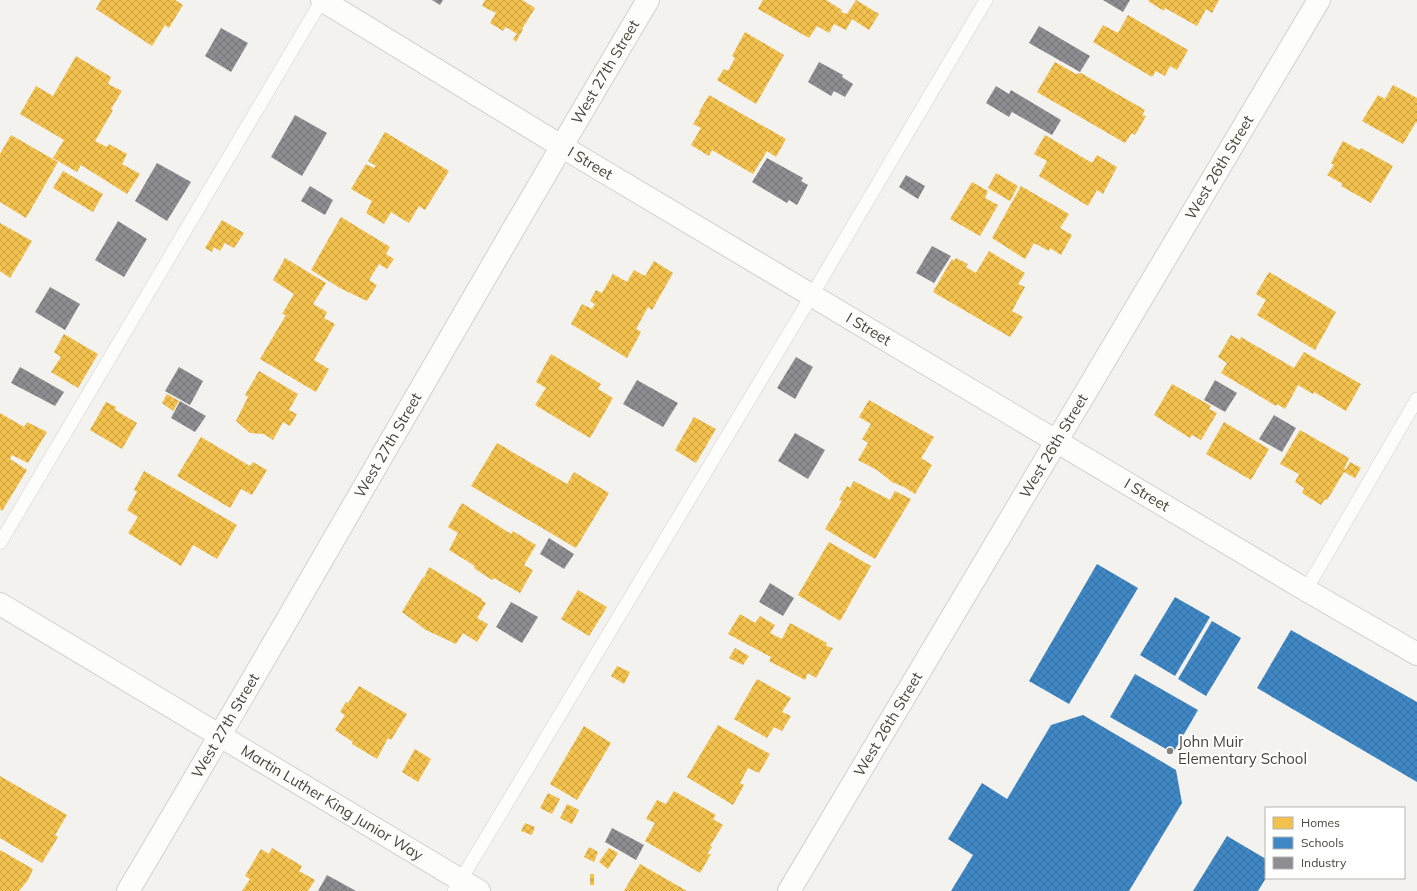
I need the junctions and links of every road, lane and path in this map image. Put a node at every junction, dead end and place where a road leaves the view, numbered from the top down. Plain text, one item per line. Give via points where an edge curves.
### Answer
1 (322, 0) edge
2 (648, 0) edge
3 (986, 0) edge
4 (1319, 0) edge
5 (561, 146) junction
6 (812, 295) junction
7 (1417, 400) edge
8 (1057, 441) junction
9 (0, 543) edge
10 (1306, 590) junction
11 (0, 604) edge
12 (1417, 654) edge
13 (220, 736) junction
14 (465, 887) edge
15 (128, 891) edge
16 (789, 891) edge

1 - 5 street, I Street
1 - 9 lane
2 - 5 street, West 27th Street
3 - 6 lane
4 - 8 street, West 26th Street
5 - 6 street, I Street
5 - 13 street, West 27th Street
6 - 8 street, I Street
6 - 14 lane
7 - 10 lane
8 - 10 street, I Street
8 - 16 street, West 26th Street
10 - 12 street, I Street
11 - 13 street, Martin Luther King Junior Way
13 - 14 street, Martin Luther King Junior Way
13 - 15 street, West 27th Street

